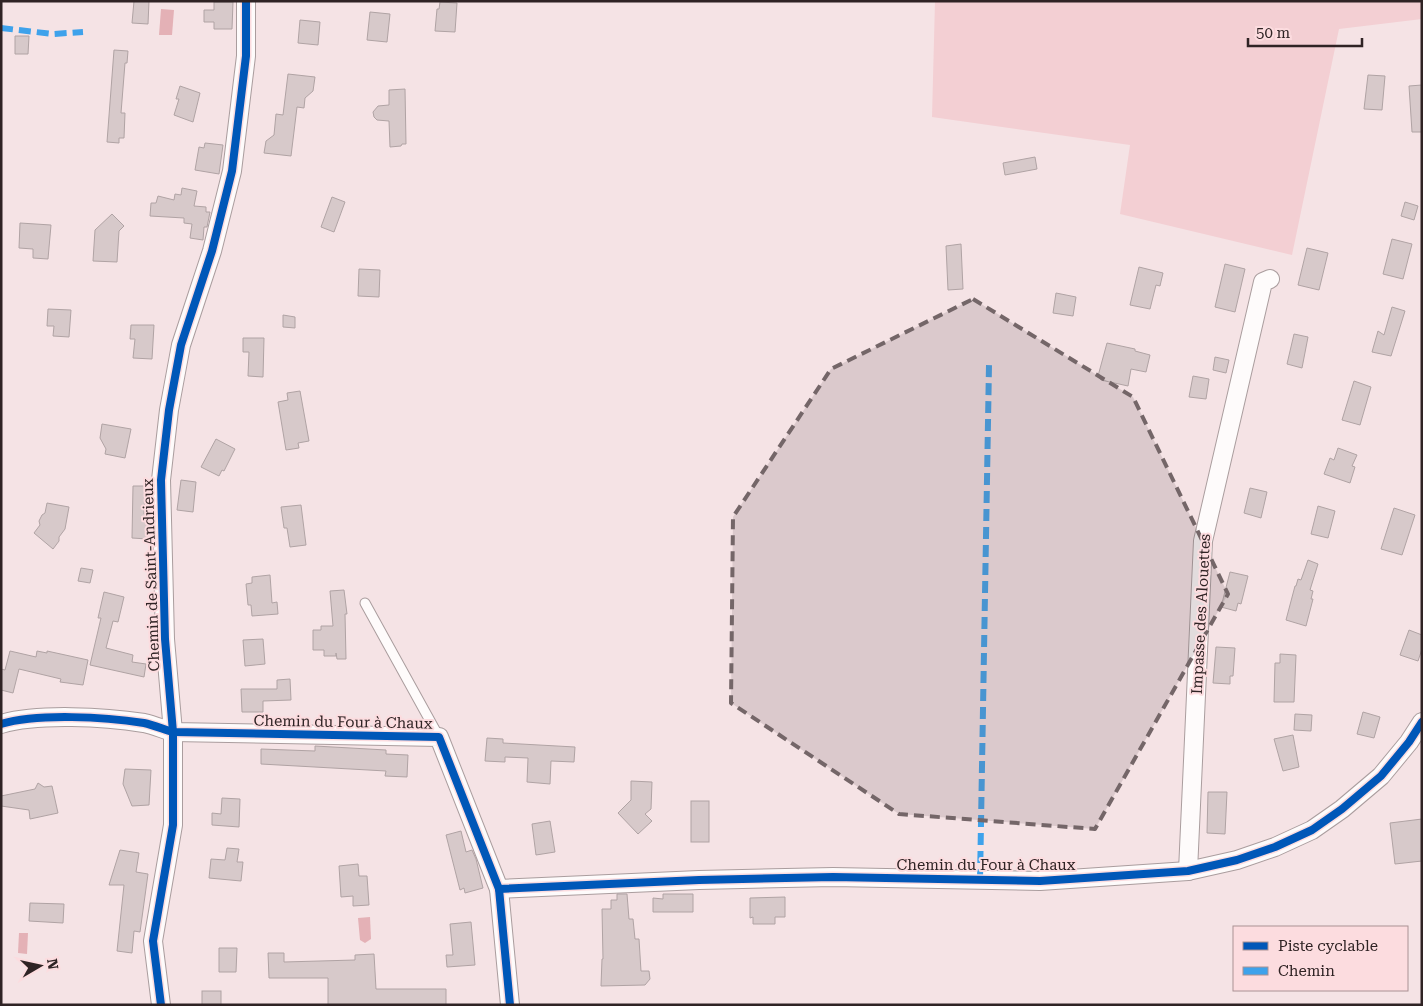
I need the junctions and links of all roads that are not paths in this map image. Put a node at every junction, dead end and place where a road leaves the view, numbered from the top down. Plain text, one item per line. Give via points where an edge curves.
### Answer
1 (246, 1) edge
2 (1270, 279) dead end
3 (365, 603) dead end
4 (1422, 722) edge
5 (1, 724) edge
6 (173, 732) junction
7 (439, 737) junction
8 (1188, 871) junction
9 (499, 889) junction
10 (161, 1005) edge
11 (510, 1005) edge

1 - 6 street, Chemin de Saint-Andrieux via 246,56 232,170 212,250 181,345 161,480 165,639
2 - 8 street, Impasse des Alouettes via 1263,282 1203,541
3 - 7 lane
4 - 8 street, Chemin du Four à Chaux via 1381,776 1312,830 1237,860
5 - 6 street, Chemin du Four à Chaux via 16,719 76,717 145,723
6 - 7 street, Chemin du Four à Chaux
6 - 10 street, Chemin de Saint-Andrieux via 173,825 153,940
7 - 9 street, Chemin du Four à Chaux
8 - 9 street, Chemin du Four à Chaux via 1040,882 823,878
9 - 11 street, Chemin du Four à Chaux

